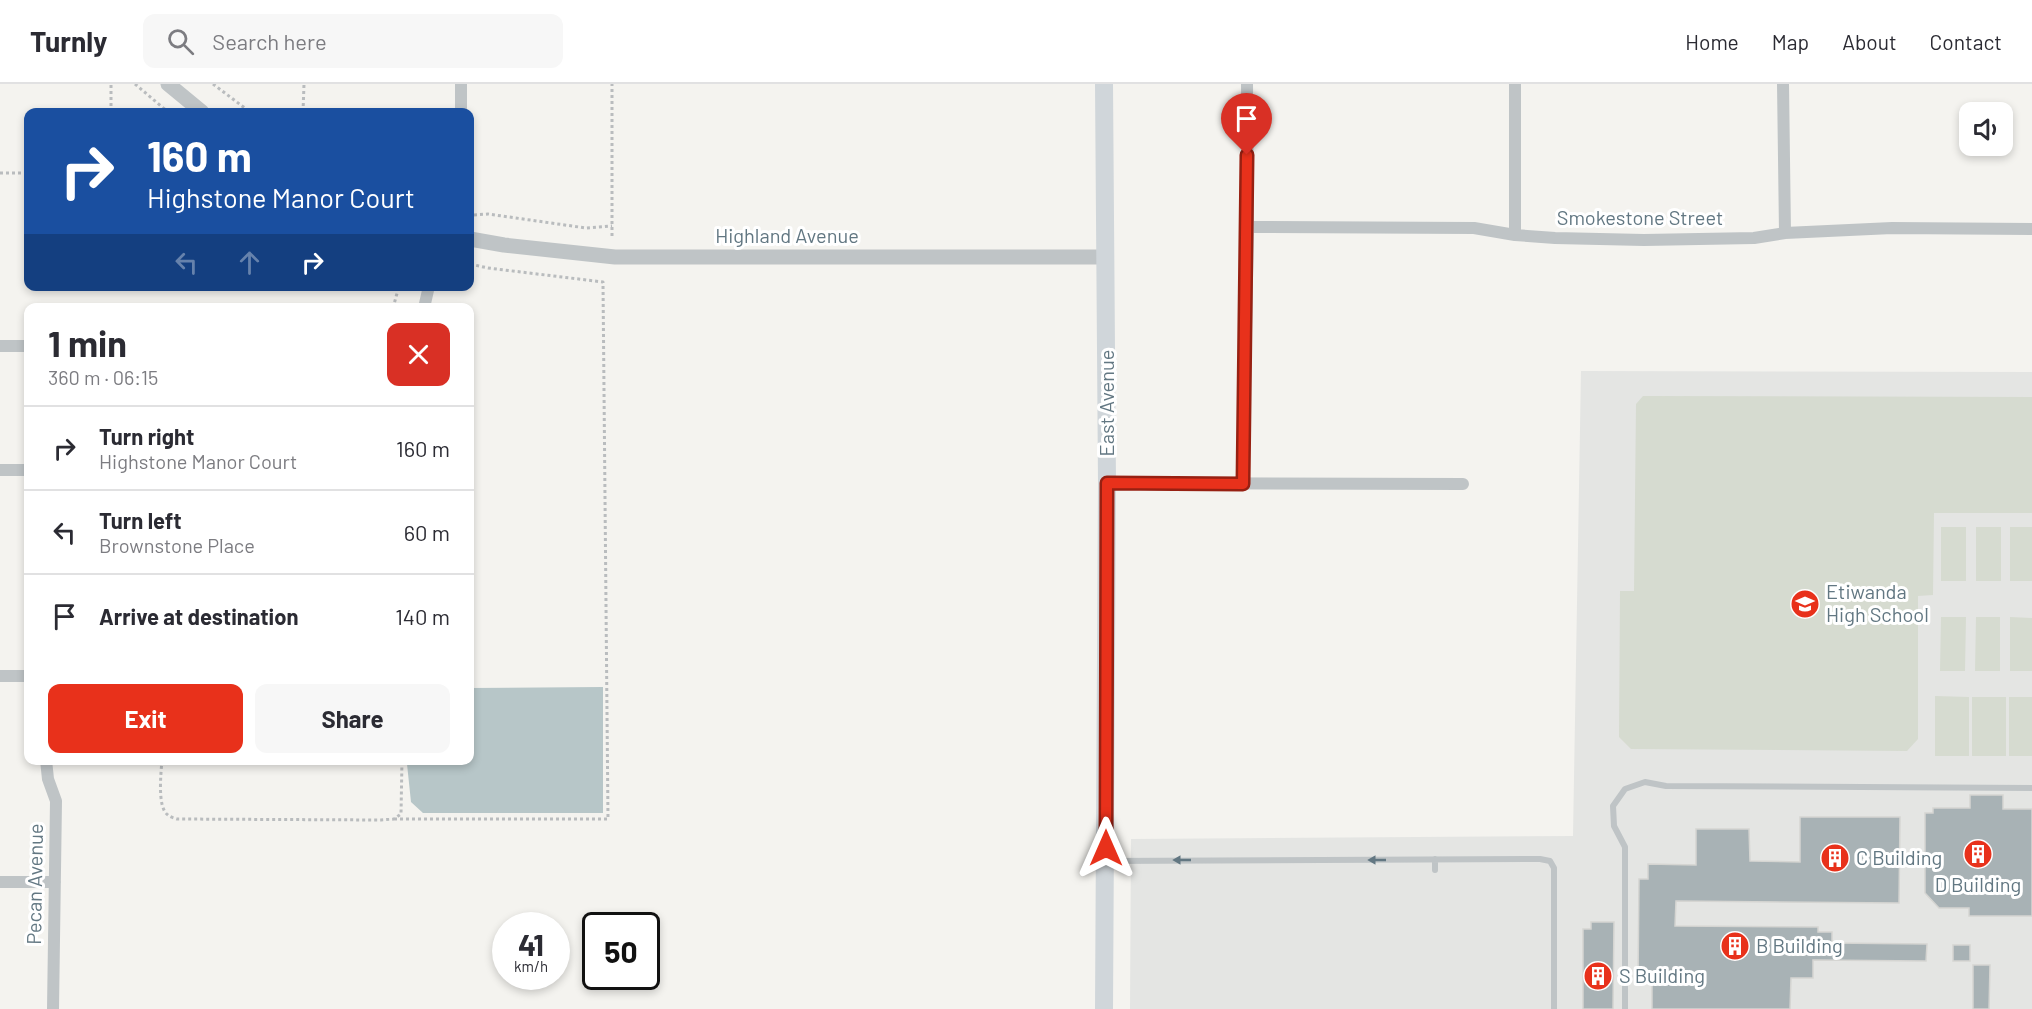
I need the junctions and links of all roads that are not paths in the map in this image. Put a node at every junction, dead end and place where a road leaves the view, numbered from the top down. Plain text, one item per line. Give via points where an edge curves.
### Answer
1 (168, 84) edge
2 (461, 84) edge
3 (1104, 84) edge
4 (1247, 84) edge
5 (1515, 84) edge
6 (1783, 84) edge
7 (197, 108) edge
8 (461, 108) edge
9 (1248, 227) junction
10 (2032, 229) edge
11 (1785, 233) junction
12 (1515, 235) junction
13 (474, 239) edge
14 (1106, 257) junction
15 (0, 346) edge
16 (24, 346) edge
17 (0, 470) edge
18 (24, 470) edge
19 (1107, 483) junction
20 (1243, 484) junction
21 (1462, 484) dead end
22 (0, 676) edge
23 (24, 676) edge
24 (47, 765) edge
25 (2032, 788) edge
26 (1435, 859) junction
27 (1106, 861) junction
28 (1435, 870) dead end
29 (0, 882) edge
30 (55, 882) junction
31 (53, 1009) edge
32 (1104, 1009) edge
33 (1554, 1009) edge
34 (1625, 1009) edge

1 - 7 street
2 - 8 street
3 - 14 main road, East Avenue
4 - 9 street
5 - 12 street
6 - 11 street
9 - 12 street, Smokestone Street via 1474,228
9 - 20 street
10 - 11 street, Smokestone Street via 1892,228
11 - 12 street, Smokestone Street via 1754,238 1644,240
13 - 14 street, Highland Avenue via 615,257
14 - 19 main road, East Avenue
15 - 16 street
17 - 18 street
19 - 20 street
19 - 27 main road, East Avenue
20 - 21 street
22 - 23 street
24 - 30 street, Pecan Avenue via 56,801
25 - 34 lane via 1666,786 1645,782 1625,789 1613,806 1614,825 1625,848
26 -> 27 lane
26 - 28 lane
26 - 33 lane via 1550,861 1554,868
27 - 32 main road, East Avenue
29 - 30 street
30 - 31 street, Pecan Avenue

